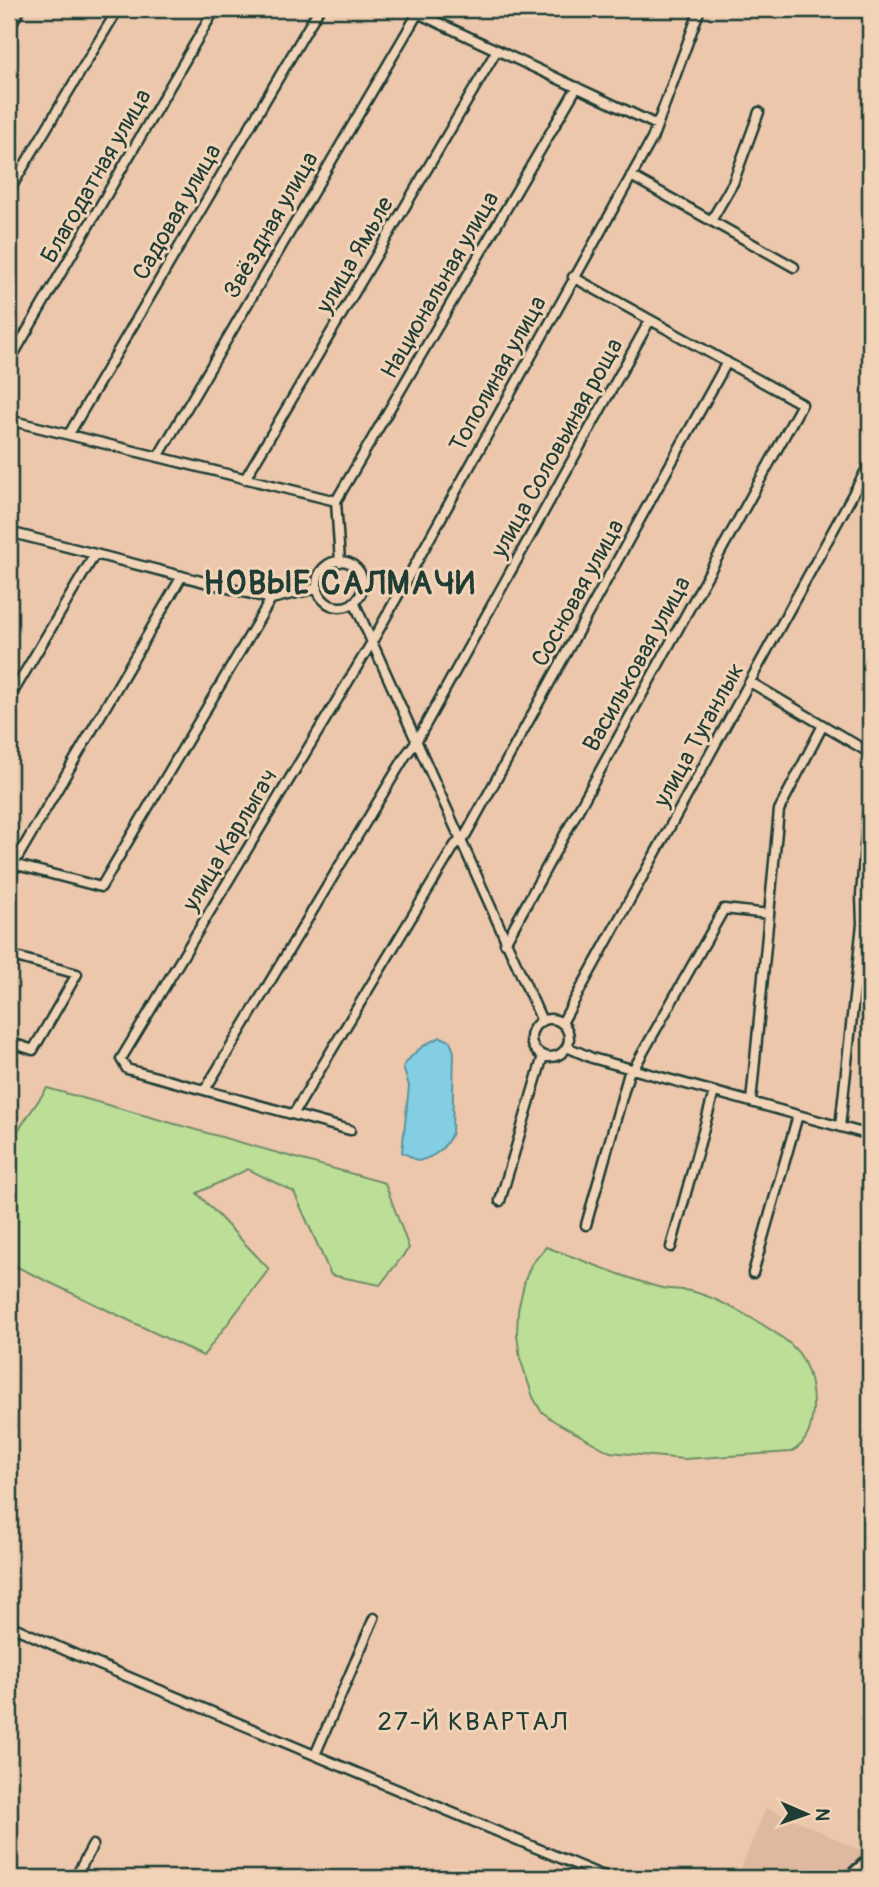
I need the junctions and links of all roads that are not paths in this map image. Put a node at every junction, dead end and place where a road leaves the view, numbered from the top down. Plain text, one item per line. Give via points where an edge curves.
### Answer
1 (20, 9) edge
2 (118, 9) edge
3 (215, 9) edge
4 (318, 9) edge
5 (700, 9) edge
6 (414, 11) edge
7 (9, 28) edge
8 (497, 50) junction
9 (578, 87) junction
10 (759, 112) dead end
11 (657, 125) junction
12 (631, 176) junction
13 (9, 191) edge
14 (712, 221) junction
15 (794, 267) dead end
16 (573, 277) junction
17 (650, 320) junction
18 (9, 362) edge
19 (727, 362) junction
20 (9, 419) edge
21 (68, 435) junction
22 (158, 457) junction
23 (869, 465) edge
24 (245, 479) junction
25 (335, 501) junction
26 (9, 532) edge
27 (95, 554) junction
28 (340, 562) junction
29 (182, 576) junction
30 (318, 588) junction
31 (271, 598) junction
32 (354, 603) junction
33 (372, 642) junction
34 (750, 682) junction
35 (9, 699) edge
36 (823, 725) junction
37 (416, 742) junction
38 (870, 753) edge
39 (870, 783) edge
40 (460, 840) junction
41 (10, 866) edge
42 (769, 914) junction
43 (505, 943) junction
44 (9, 955) edge
45 (542, 1021) junction
46 (562, 1023) junction
47 (9, 1042) edge
48 (567, 1047) junction
49 (543, 1056) junction
50 (631, 1069) junction
51 (205, 1090) junction
52 (714, 1092) junction
53 (751, 1102) junction
54 (294, 1113) junction
55 (797, 1115) junction
56 (840, 1127) junction
57 (350, 1130) dead end
58 (870, 1135) edge
59 (500, 1201) dead end
60 (586, 1225) dead end
61 (671, 1247) dead end
62 (754, 1273) dead end
63 (374, 1618) dead end
64 (9, 1625) edge
65 (315, 1755) junction
66 (93, 1845) dead end
67 (870, 1860) edge
68 (75, 1878) edge
69 (608, 1878) edge
70 (849, 1878) edge

1 - 7 street
2 - 13 street
3 - 18 street, Благодатная улица
4 - 21 street, Садовая улица
5 - 11 street, Тополиная улица
6 - 8 street
6 - 22 street, Звёздная улица
8 - 9 street
8 - 24 street, улица Ямьле
9 - 11 street
9 - 25 street, Национальная улица
10 - 14 street via 733,183
11 - 12 street, Тополиная улица
12 - 14 street
12 - 16 street, Тополиная улица
14 - 15 street
16 - 17 street
16 - 33 street, Тополиная улица
17 - 19 street
17 - 37 street, улица Соловьиная роща
19 - 40 street, Сосновая улица
19 - 43 street, Васильковая улица via 802,404
20 - 21 street
21 - 22 street
22 - 24 street
23 - 34 street, улица Туганлык
24 - 25 street
25 - 28 street
26 - 27 street
27 - 29 street
27 - 35 street
28 - 30 street via 323,570
28 - 32 street via 349,563 362,577 363,586
29 - 31 street
29 - 41 street
30 - 31 street
30 - 32 street via 328,604 346,607
31 - 41 street via 101,887
32 - 33 street
33 - 37 street
33 - 51 street, улица Карлыгач via 121,1059 127,1069
34 - 36 street
34 - 46 street, улица Туганлык
36 - 38 street
36 - 42 street via 779,810
37 - 40 street
37 - 51 street, улица Соловьиная роща
39 - 56 street via 860,895 862,924
40 - 43 street
40 - 54 street, Сосновая улица
42 - 50 street via 724,909
42 - 53 street
43 - 45 street
44 - 47 street via 77,974 33,1050
45 - 46 street via 550,1018
45 - 49 street via 531,1039
46 - 48 street via 570,1039
48 - 49 street via 557,1056
48 - 50 street
49 - 59 street
50 - 52 street
50 - 60 street
51 - 54 street
52 - 53 street
52 - 61 street
53 - 55 street
54 - 57 street
55 - 56 street
55 - 62 street
56 - 58 street
63 - 65 street
64 - 65 street
65 - 69 street
66 - 68 street
67 - 70 street

